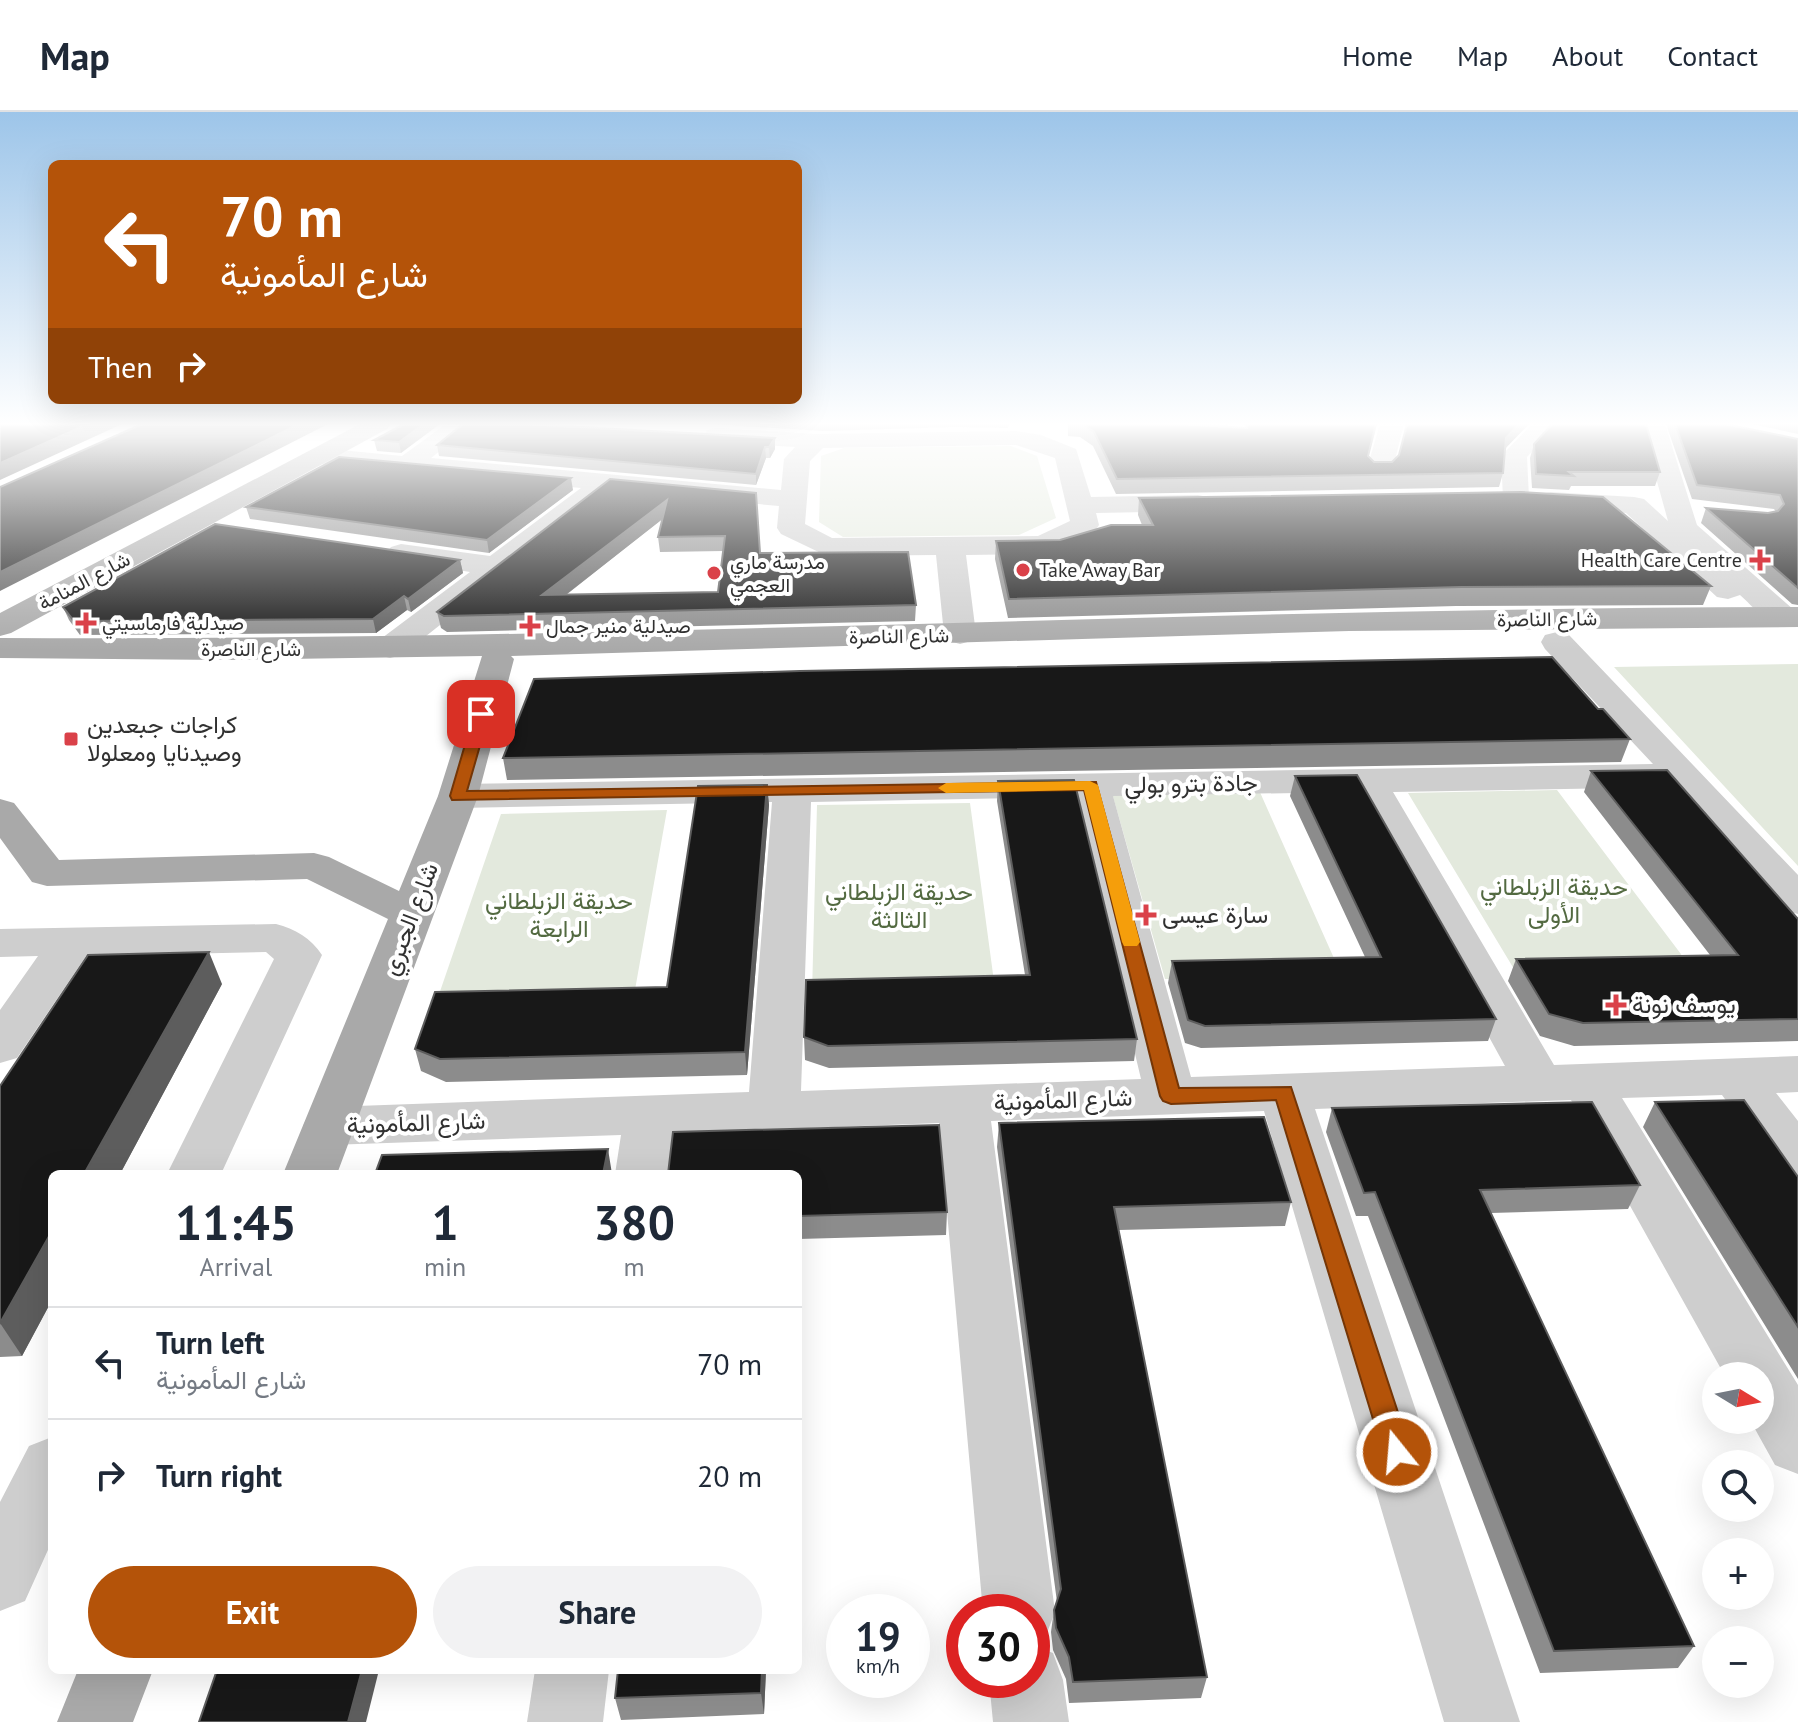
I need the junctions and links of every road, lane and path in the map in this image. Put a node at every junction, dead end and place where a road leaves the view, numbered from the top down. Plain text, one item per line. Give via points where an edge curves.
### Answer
1 (218, 499) edge
2 (237, 499) edge
3 (582, 499) edge
4 (793, 499) edge
5 (1079, 499) edge
6 (1541, 499) edge
7 (1688, 499) edge
8 (1220, 503) edge
9 (1080, 505) junction
10 (1634, 505) junction
11 (1693, 511) junction
12 (193, 522) junction
13 (238, 529) edge
14 (950, 546) junction
15 (373, 549) edge
16 (494, 566) junction
17 (1728, 590) dead end
18 (8, 612) edge
19 (1787, 625) edge
20 (960, 634) junction
21 (1557, 642) dead end
22 (0, 648) edge
23 (390, 648) junction
24 (60, 649) junction
25 (497, 659) junction
26 (0, 672) edge
27 (1684, 775) junction
28 (1367, 780) junction
29 (1090, 785) junction
30 (792, 791) junction
31 (458, 796) junction
32 (0, 811) edge
33 (1798, 901) edge
34 (412, 914) junction
35 (72, 942) junction
36 (0, 943) edge
37 (0, 1046) edge
38 (1798, 1074) edge
39 (1736, 1076) junction
40 (1562, 1082) junction
41 (1284, 1092) junction
42 (1171, 1096) junction
43 (963, 1103) junction
44 (774, 1110) junction
45 (651, 1114) junction
46 (329, 1126) junction
47 (1798, 1160) edge
48 (196, 1170) edge
49 (312, 1170) edge
50 (643, 1170) edge
51 (1748, 1362) edge
52 (1774, 1403) edge
53 (1798, 1444) edge
54 (48, 1476) edge
55 (0, 1576) edge
56 (1017, 1594) edge
57 (114, 1674) edge
58 (571, 1674) edge
59 (1028, 1698) edge
60 (95, 1722) edge
61 (565, 1722) edge
62 (1031, 1722) edge
63 (1482, 1722) edge

1 - 18 main road, شارع المنامة
2 - 12 main road, شارع المنامة
3 - 16 street
4 - 14 street via 791,528 827,547
5 - 9 street
6 - 10 street
7 - 11 street
8 - 9 street
9 - 14 street via 1085,525 1043,545
10 - 11 street
10 - 17 street
11 - 19 street via 1684,528
12 - 13 street
12 - 18 main road, شارع المنامة
14 - 20 street
15 - 16 street
16 - 23 street
18 - 24 main road via 26,621 36,637
19 - 20 main road, شارع الناصرة via 1434,620
19 - 25 main road, شارع الناصرة
20 - 23 main road, شارع الناصرة
21 - 27 street
22 - 24 main road, شارع الناصرة
23 - 24 main road, شارع الناصرة
25 - 26 main road, شارع الناصرة
25 - 31 main road, شارع الجبري
27 - 28 street, جادة بترو بولي
27 - 33 street
28 - 29 street, جادة بترو بولي
28 - 40 street
29 - 30 street, جادة بترو بولي
29 - 42 street
30 - 31 street, جادة بترو بولي
30 - 44 street
31 - 34 main road, شارع الجبري
32 - 34 main road via 47,873 314,866
34 - 46 main road, شارع الجبري
35 - 36 street
35 - 37 street
35 - 48 street via 276,938 299,955
38 - 39 street, شارع المأمونية
39 - 40 street, شارع المأمونية
39 - 47 street
40 - 41 street, شارع المأمونية
40 - 51 street
41 - 42 street, شارع المأمونية
41 - 63 street
42 - 43 street, شارع المأمونية
43 - 44 street, شارع المأمونية
43 - 56 street
44 - 45 street, شارع المأمونية
45 - 46 street, شارع المأمونية
45 - 50 street
46 - 49 main road, شارع الجبري
52 - 53 street
54 - 55 street
57 - 60 main road
58 - 61 street
59 - 62 street

